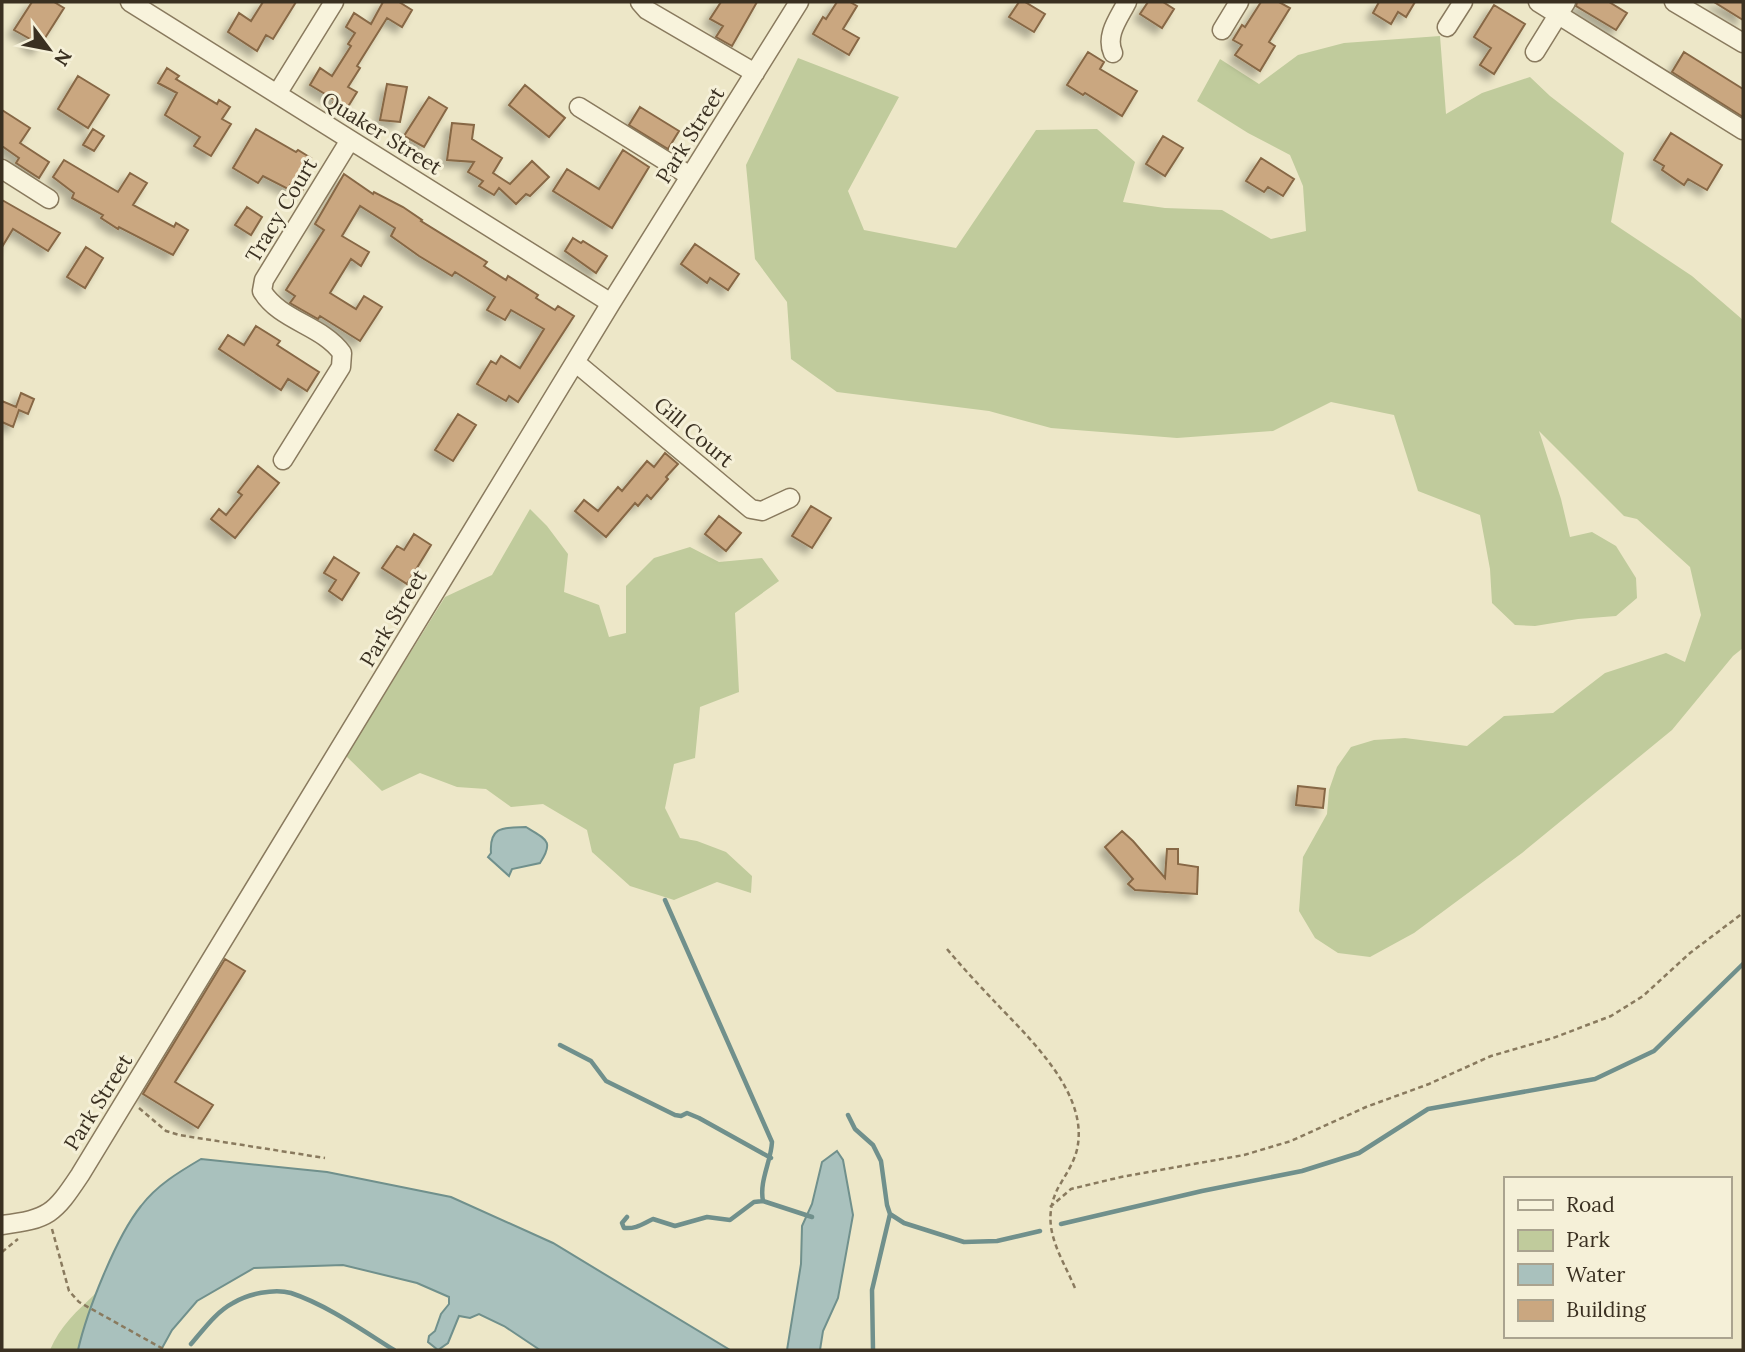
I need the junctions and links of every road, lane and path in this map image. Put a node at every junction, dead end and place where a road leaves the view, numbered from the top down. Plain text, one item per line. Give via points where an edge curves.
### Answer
1 (130, 2) edge
2 (334, 2) edge
3 (640, 2) edge
4 (799, 2) edge
5 (1127, 2) edge
6 (1239, 2) edge
7 (1463, 2) edge
8 (1538, 2) edge
9 (1674, 2) edge
10 (1562, 8) edge
11 (1447, 27) dead end
12 (1222, 30) dead end
13 (1743, 43) edge
14 (1535, 52) dead end
15 (1113, 53) dead end
16 (755, 73) junction
17 (277, 94) junction
18 (579, 107) dead end
19 (1743, 130) edge
20 (351, 140) junction
21 (2, 169) edge
22 (690, 176) junction
23 (48, 198) dead end
24 (611, 303) junction
25 (575, 362) junction
26 (283, 460) dead end
27 (790, 498) dead end
28 (1743, 913) edge
29 (947, 949) dead end
30 (127, 1101) junction
31 (325, 1158) dead end
32 (1050, 1207) junction
33 (47, 1215) junction
34 (2, 1225) edge
35 (1075, 1288) dead end
36 (165, 1350) edge

1 - 17 street, Quaker Street
2 - 17 street
3 - 16 street
4 - 16 street, Park Street
5 - 15 street via 1112,30
6 - 12 street
7 - 11 street
8 - 10 street
9 - 13 street
10 - 14 street
10 - 19 street
16 - 22 street, Park Street
17 - 20 street, Quaker Street
18 - 22 street
20 - 24 street, Quaker Street
20 - 26 street, Tracy Court via 264,280 262,291 270,304 334,342 342,353 341,367
21 - 23 street
22 - 24 street, Park Street
24 - 25 street, Park Street
25 - 27 street, Gill Court via 751,509 762,511
25 - 30 street, Park Street
28 - 32 path via 1643,996 1611,1016 1491,1056 1292,1141 1071,1189
29 - 32 path via 1044,1053 1062,1080 1077,1118 1079,1144
30 - 31 path via 166,1131 179,1135
30 - 33 street, Park Street via 61,1203
32 - 35 path via 1051,1234
33 - 34 street
33 - 36 path via 69,1291 79,1302

